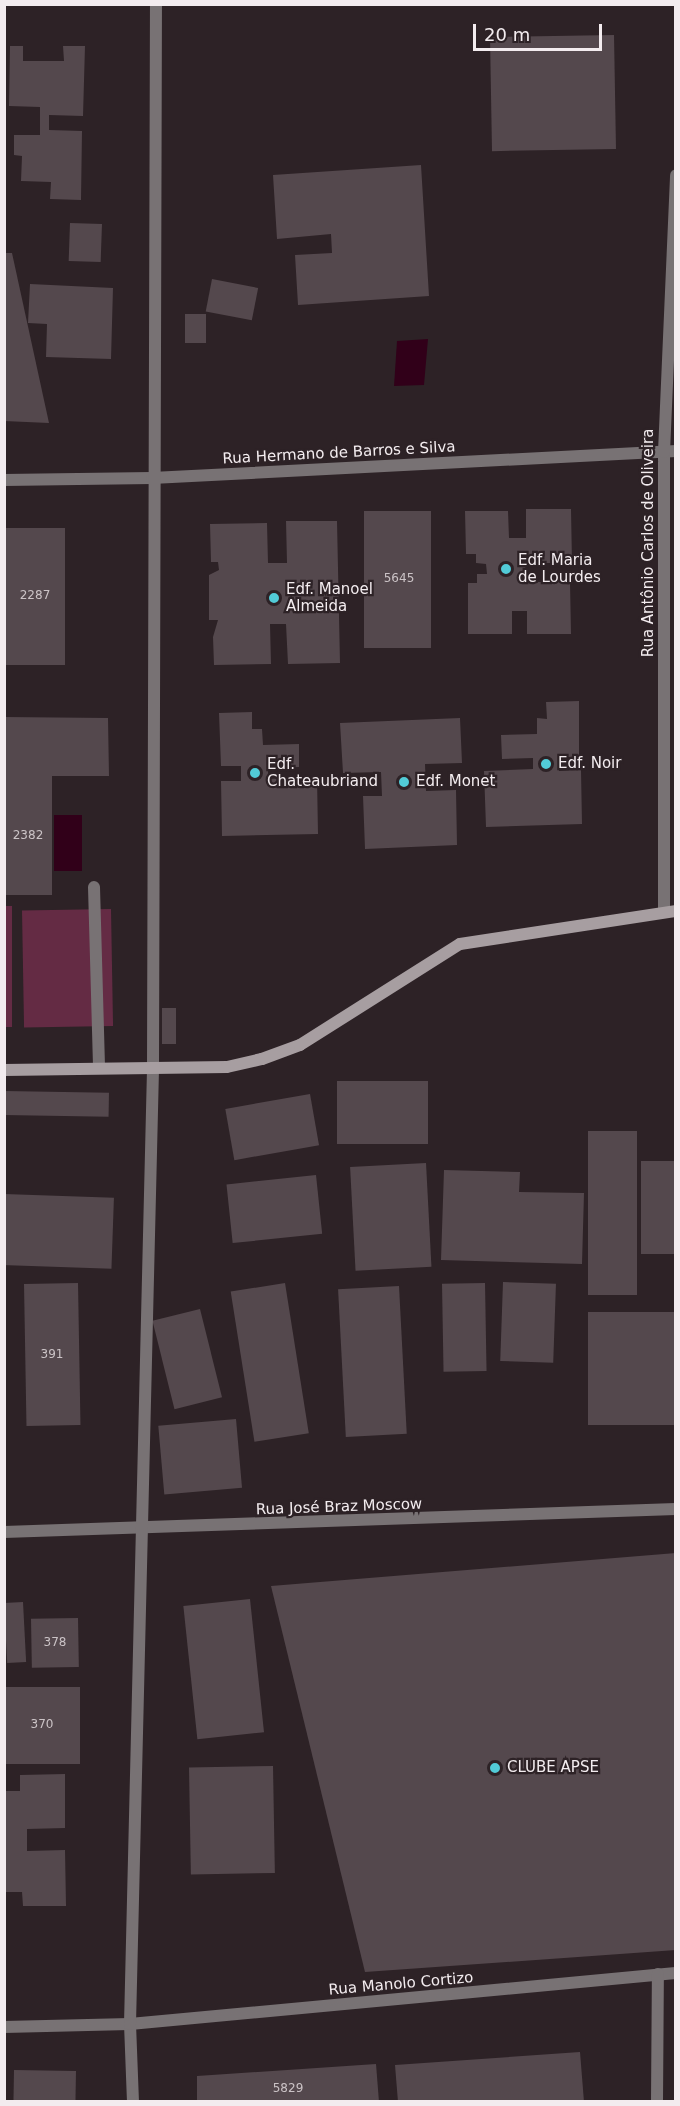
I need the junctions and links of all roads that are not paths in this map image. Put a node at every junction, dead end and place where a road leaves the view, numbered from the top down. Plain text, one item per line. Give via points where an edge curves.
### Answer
1 (156, 4) edge
2 (675, 176) edge
3 (670, 451) edge
4 (152, 478) junction
5 (4, 480) edge
6 (94, 887) dead end
7 (670, 911) edge
8 (153, 1066) junction
9 (99, 1067) junction
10 (4, 1070) edge
11 (675, 1509) edge
12 (146, 1529) junction
13 (4, 1532) edge
14 (675, 1973) edge
15 (658, 1974) junction
16 (130, 2025) junction
17 (4, 2027) edge
18 (133, 2102) edge
19 (657, 2102) edge

1 - 4 street
2 - 3 street, Rua Antônio Carlos de Oliveira
3 - 4 street, Rua Hermano de Barros e Silva
3 - 7 street, Rua Antônio Carlos de Oliveira
4 - 5 street, Rua Hermano de Barros e Silva
4 - 8 street
6 - 9 street
7 - 8 main road via 460,944 300,1046 227,1066
8 - 9 main road
8 - 12 street
9 - 10 main road
11 - 12 street, Rua José Braz Moscow
12 - 13 street, Rua José Braz Moscow
12 - 16 street
14 - 15 street, Rua Manolo Cortizo
15 - 16 street, Rua Manolo Cortizo
15 - 19 street
16 - 17 street, Rua Manolo Cortizo
16 - 18 street

